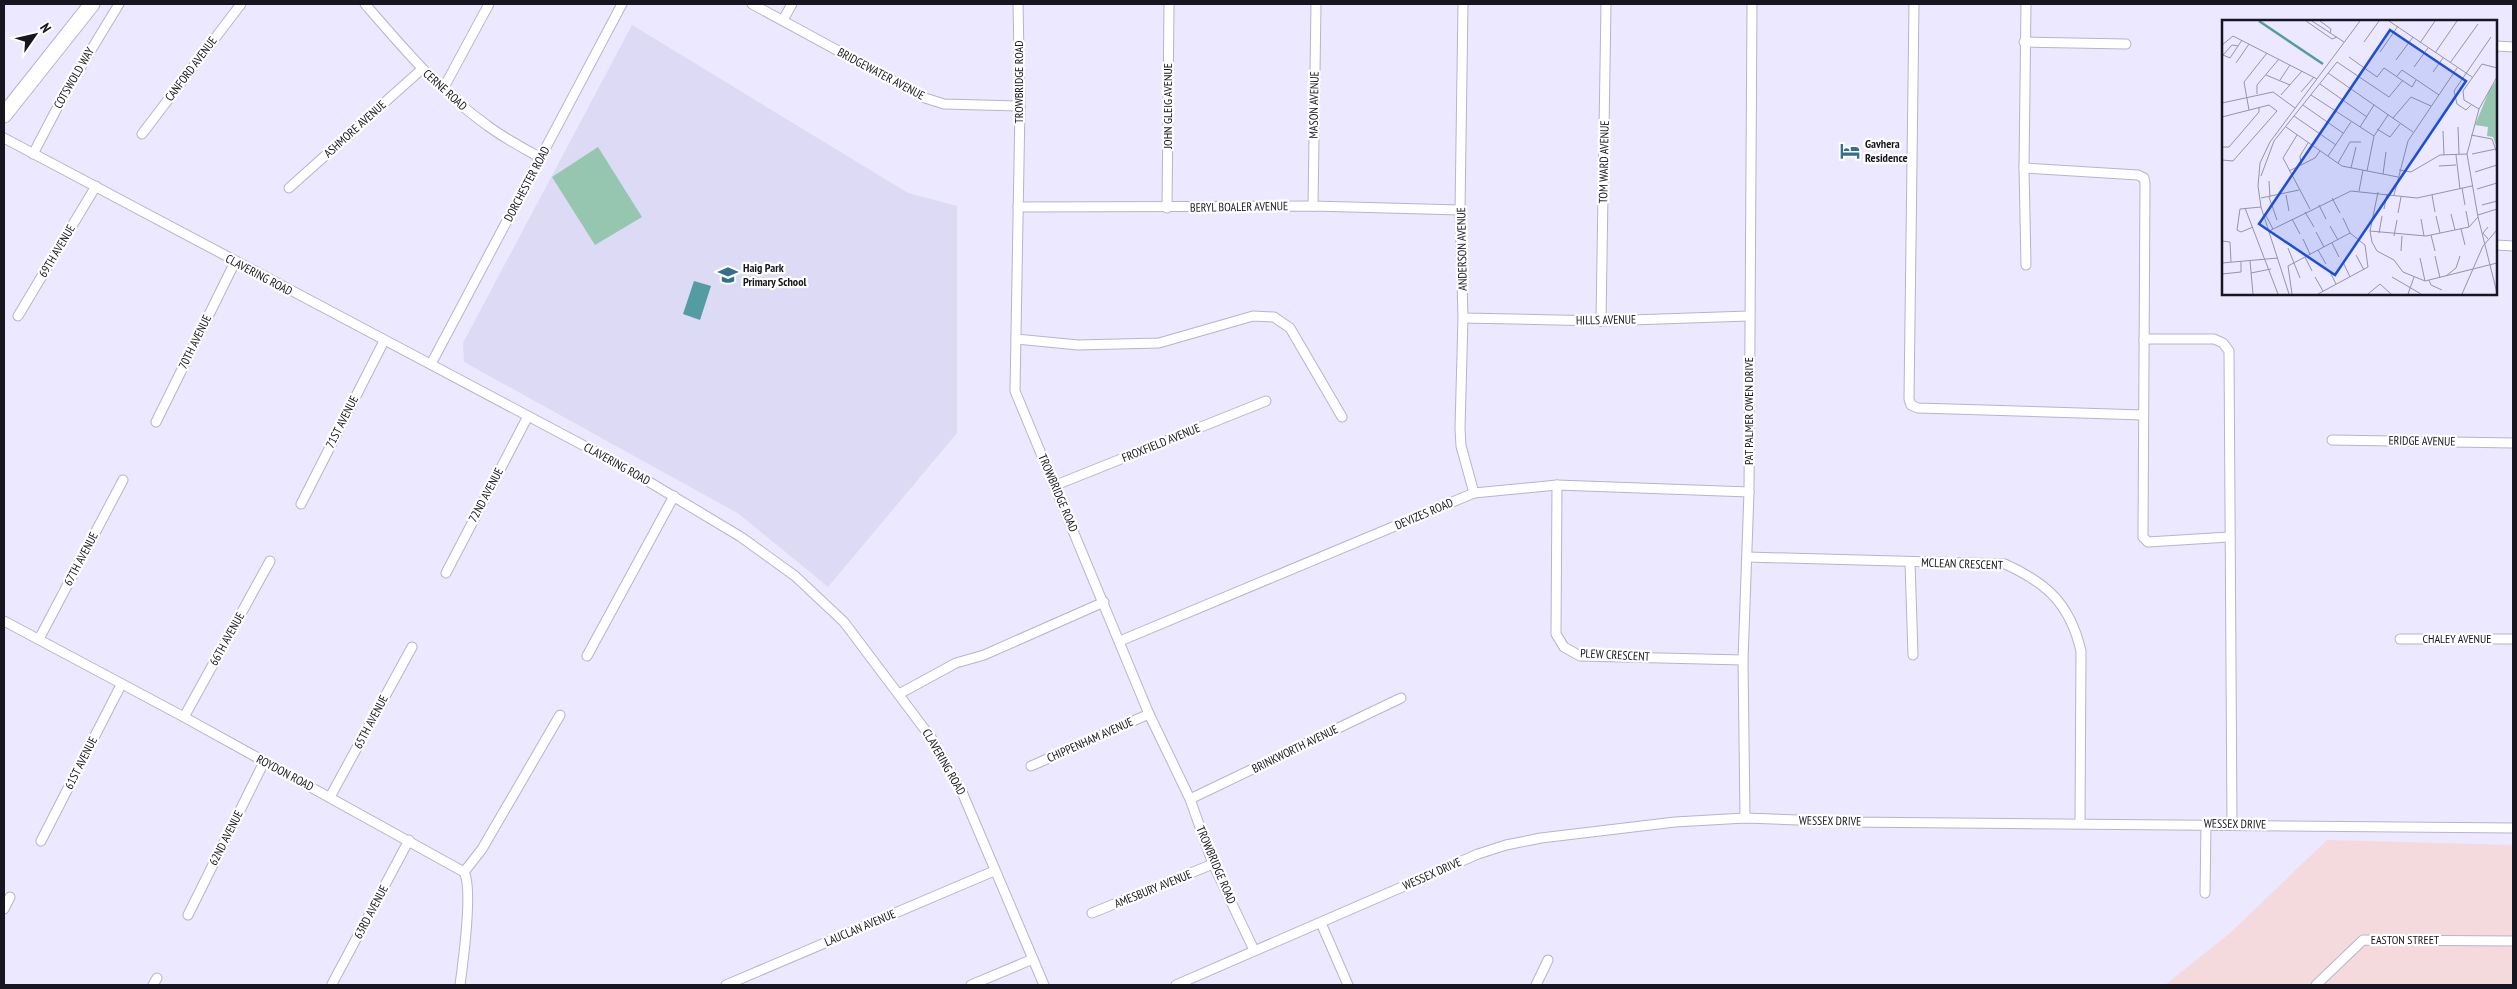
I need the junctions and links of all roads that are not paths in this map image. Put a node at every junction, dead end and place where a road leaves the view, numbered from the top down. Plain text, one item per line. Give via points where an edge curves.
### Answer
1 (92, 4) edge
2 (119, 4) edge
3 (241, 4) edge
4 (365, 4) edge
5 (489, 4) edge
6 (622, 4) edge
7 (752, 4) edge
8 (792, 4) edge
9 (1018, 4) edge
10 (1168, 4) edge
11 (1316, 4) edge
12 (1463, 4) edge
13 (1606, 4) edge
14 (1752, 4) edge
15 (1914, 4) edge
16 (2026, 4) edge
17 (783, 20) junction
18 (2024, 42) junction
19 (2126, 44) dead end
20 (2497, 46) edge
21 (2513, 47) edge
22 (422, 70) junction
23 (443, 89) junction
24 (1020, 106) junction
25 (4, 116) edge
26 (142, 134) dead end
27 (4, 138) edge
28 (33, 154) junction
29 (541, 158) junction
30 (2024, 168) junction
31 (96, 186) junction
32 (289, 188) dead end
33 (1313, 206) junction
34 (1018, 207) junction
35 (1167, 208) junction
36 (1460, 210) junction
37 (2497, 246) edge
38 (2513, 246) edge
39 (235, 262) junction
40 (2026, 265) dead end
41 (18, 316) dead end
42 (1749, 316) junction
43 (1464, 318) junction
44 (1602, 321) junction
45 (1016, 339) junction
46 (2144, 339) junction
47 (384, 340) junction
48 (430, 364) junction
49 (1266, 401) dead end
50 (2143, 415) junction
51 (1342, 417) dead end
52 (527, 418) junction
53 (156, 422) dead end
54 (2332, 440) dead end
55 (2513, 442) edge
56 (123, 480) dead end
57 (1056, 485) junction
58 (1557, 485) junction
59 (1749, 492) junction
60 (1474, 493) junction
61 (674, 496) junction
62 (301, 504) dead end
63 (2229, 537) junction
64 (1747, 557) junction
65 (270, 561) dead end
66 (1910, 562) junction
67 (446, 573) dead end
68 (1104, 602) junction
69 (4, 621) edge
70 (39, 639) junction
71 (2400, 639) dead end
72 (2513, 639) edge
73 (1120, 640) junction
74 (412, 647) dead end
75 (1913, 654) dead end
76 (587, 656) dead end
77 (1743, 660) junction
78 (120, 685) junction
79 (899, 694) junction
80 (1401, 698) dead end
81 (1149, 714) junction
82 (560, 715) dead end
83 (184, 717) junction
84 (264, 762) junction
85 (1031, 766) dead end
86 (330, 797) junction
87 (1190, 799) junction
88 (1745, 818) junction
89 (2080, 823) junction
90 (2206, 824) junction
91 (2232, 824) junction
92 (2513, 828) edge
93 (409, 840) junction
94 (41, 841) dead end
95 (1213, 864) junction
96 (994, 871) junction
97 (464, 872) junction
98 (2204, 893) dead end
99 (10, 897) dead end
100 (4, 909) edge
101 (1092, 914) dead end
102 (188, 915) dead end
103 (1321, 923) junction
104 (2513, 941) edge
105 (1254, 950) junction
106 (1033, 959) junction
107 (1548, 960) dead end
108 (332, 984) dead end
109 (460, 985) edge
110 (726, 985) edge
111 (971, 985) edge
112 (1044, 985) edge
113 (1176, 985) edge
114 (1348, 985) edge
115 (1536, 985) edge
116 (2316, 985) edge

1 - 25 main road
2 - 28 street, COTSWOLD WAY via 65,93
3 - 26 street, CANFORD AVENUE
4 - 22 street, CERNE ROAD
5 - 23 street
6 - 29 street, DORCHESTER ROAD
7 - 17 street, BRIDGEWATER AVENUE
8 - 17 street
9 - 24 street, TROWBRIDGE ROAD
10 - 35 street, JOHN GLEIG AVENUE
11 - 33 street, MASON AVENUE
12 - 36 street, ANDERSON AVENUE
13 - 44 street, TOM WARD AVENUE
14 - 42 street, PAT PALMER OWEN DRIVE
15 - 50 street via 1911,405 1918,408
16 - 18 street
17 - 24 street, BRIDGEWATER AVENUE via 925,98 944,104
18 - 19 street
18 - 30 street
20 - 21 street
22 - 23 street, CERNE ROAD
22 - 32 street, ASHMORE AVENUE
23 - 29 street, CERNE ROAD via 488,127
24 - 34 street, TROWBRIDGE ROAD
27 - 28 street, CLAVERING ROAD
28 - 31 street, CLAVERING ROAD
29 - 48 street, DORCHESTER ROAD
30 - 40 street
30 - 46 street via 2144,178
31 - 39 street, CLAVERING ROAD
31 - 41 street, 69TH AVENUE
33 - 35 street, BERYL BOALER AVENUE
33 - 36 street, BERYL BOALER AVENUE
34 - 35 street, BERYL BOALER AVENUE
34 - 45 street, TROWBRIDGE ROAD
36 - 43 street, ANDERSON AVENUE
37 - 38 street
39 - 47 street, CLAVERING ROAD
39 - 53 street, 70TH AVENUE
42 - 44 street, HILLS AVENUE
42 - 59 street, PAT PALMER OWEN DRIVE
43 - 44 street, HILLS AVENUE
43 - 60 street, ANDERSON AVENUE via 1461,446
45 - 51 street via 1078,344 1159,343 1252,316 1274,317 1290,328
45 - 57 street, TROWBRIDGE ROAD via 1015,390
46 - 50 street
46 - 63 street via 2214,339 2229,352
47 - 48 street, CLAVERING ROAD
47 - 62 street, 71ST AVENUE
48 - 52 street, CLAVERING ROAD
49 - 57 street, FROXFIELD AVENUE
50 - 63 street via 2142,537 2148,542
52 - 61 street, CLAVERING ROAD
52 - 67 street, 72ND AVENUE
54 - 55 street, ERIDGE AVENUE
56 - 70 street, 67TH AVENUE
57 - 68 street, TROWBRIDGE ROAD
58 - 59 street, DEVIZES ROAD
58 - 60 street, DEVIZES ROAD
58 - 77 street, PLEW CRESCENT via 1556,634 1564,647 1580,656
59 - 64 street, PAT PALMER OWEN DRIVE
60 - 73 street, DEVIZES ROAD
61 - 76 street
61 - 79 street, CLAVERING ROAD via 741,537 795,576 844,622
63 - 91 street
64 - 66 street, MCLEAN CRESCENT
64 - 77 street, PAT PALMER OWEN DRIVE
65 - 83 street, 66TH AVENUE
66 - 75 street
66 - 89 street, MCLEAN CRESCENT via 2005,564 2045,586 2069,616 2081,651
68 - 73 street, TROWBRIDGE ROAD
68 - 79 street via 984,655 956,663
69 - 70 street, ROYDON ROAD
70 - 78 street, ROYDON ROAD
71 - 72 street, CHALEY AVENUE
73 - 81 street, TROWBRIDGE ROAD
74 - 86 street, 65TH AVENUE
77 - 88 street, PAT PALMER OWEN DRIVE
78 - 83 street, ROYDON ROAD
78 - 94 street, 61ST AVENUE
79 - 96 street, CLAVERING ROAD via 932,739 962,792
80 - 87 street, BRINKWORTH AVENUE
81 - 85 street, CHIPPENHAM AVENUE
81 - 87 street, TROWBRIDGE ROAD
82 - 97 street via 482,849
83 - 84 street, ROYDON ROAD
84 - 86 street, ROYDON ROAD
84 - 102 street, 62ND AVENUE
86 - 93 street, ROYDON ROAD
87 - 95 street, TROWBRIDGE ROAD
88 - 89 street, WESSEX DRIVE
88 - 103 street, WESSEX DRIVE via 1633,826 1506,845 1478,854
89 - 90 street, WESSEX DRIVE
90 - 91 street, WESSEX DRIVE
90 - 98 street
91 - 92 street, WESSEX DRIVE
93 - 97 street, ROYDON ROAD
93 - 108 street, 63RD AVENUE
95 - 101 street, AMESBURY AVENUE
95 - 105 street, TROWBRIDGE ROAD
96 - 106 street, CLAVERING ROAD
96 - 110 street, LAUCLAN AVENUE
97 - 109 street via 468,896
99 - 100 street
103 - 105 street, WESSEX DRIVE
103 - 114 street
104 - 116 street, EASTON STREET via 2363,940
105 - 113 street, WESSEX DRIVE
106 - 111 street
106 - 112 street, CLAVERING ROAD
107 - 115 street

